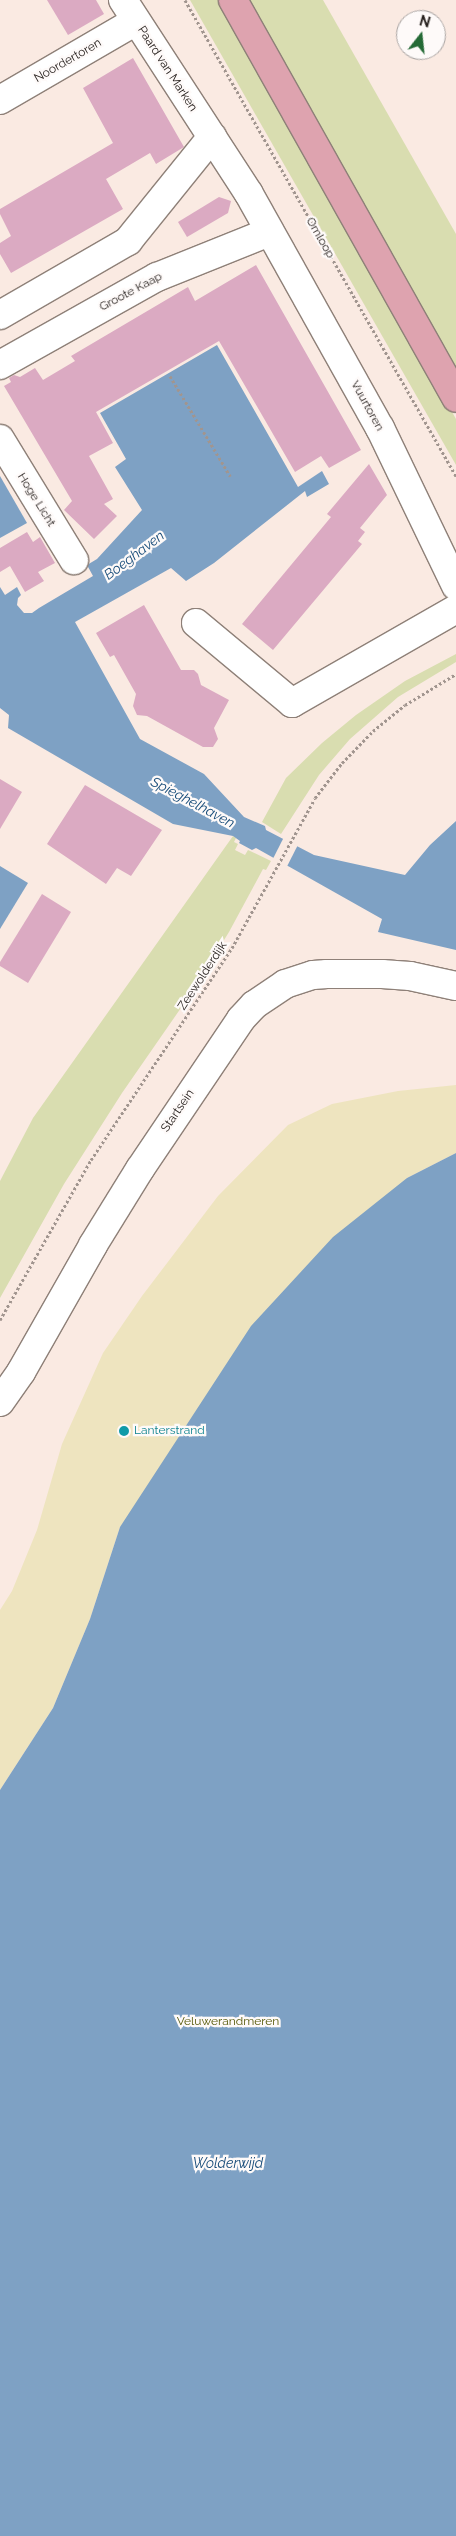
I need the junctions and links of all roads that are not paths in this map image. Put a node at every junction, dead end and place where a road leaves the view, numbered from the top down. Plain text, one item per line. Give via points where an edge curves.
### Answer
1 (233, 0) edge
2 (130, 11) edge
3 (0, 100) edge
4 (212, 137) junction
5 (269, 232) junction
6 (0, 316) edge
7 (0, 365) edge
8 (456, 398) edge
9 (0, 439) edge
10 (74, 560) dead end
11 (456, 586) edge
12 (456, 609) edge
13 (196, 623) dead end
14 (456, 986) edge
15 (0, 1402) edge

1 - 8 main road
2 - 3 street, Noordertoren
2 - 4 street, Paard van Marken
4 - 5 street, Paard van Marken via 236,172
4 - 6 street via 128,241
5 - 7 street, Groote Kaap via 157,277
5 - 11 street, Vuurtoren via 380,428
9 - 10 street, Hoge Licht
12 - 13 street via 292,703
14 - 15 street, Startsein via 410,976 373,973 313,975 285,984 254,1005 241,1019 140,1170 93,1245 18,1378

